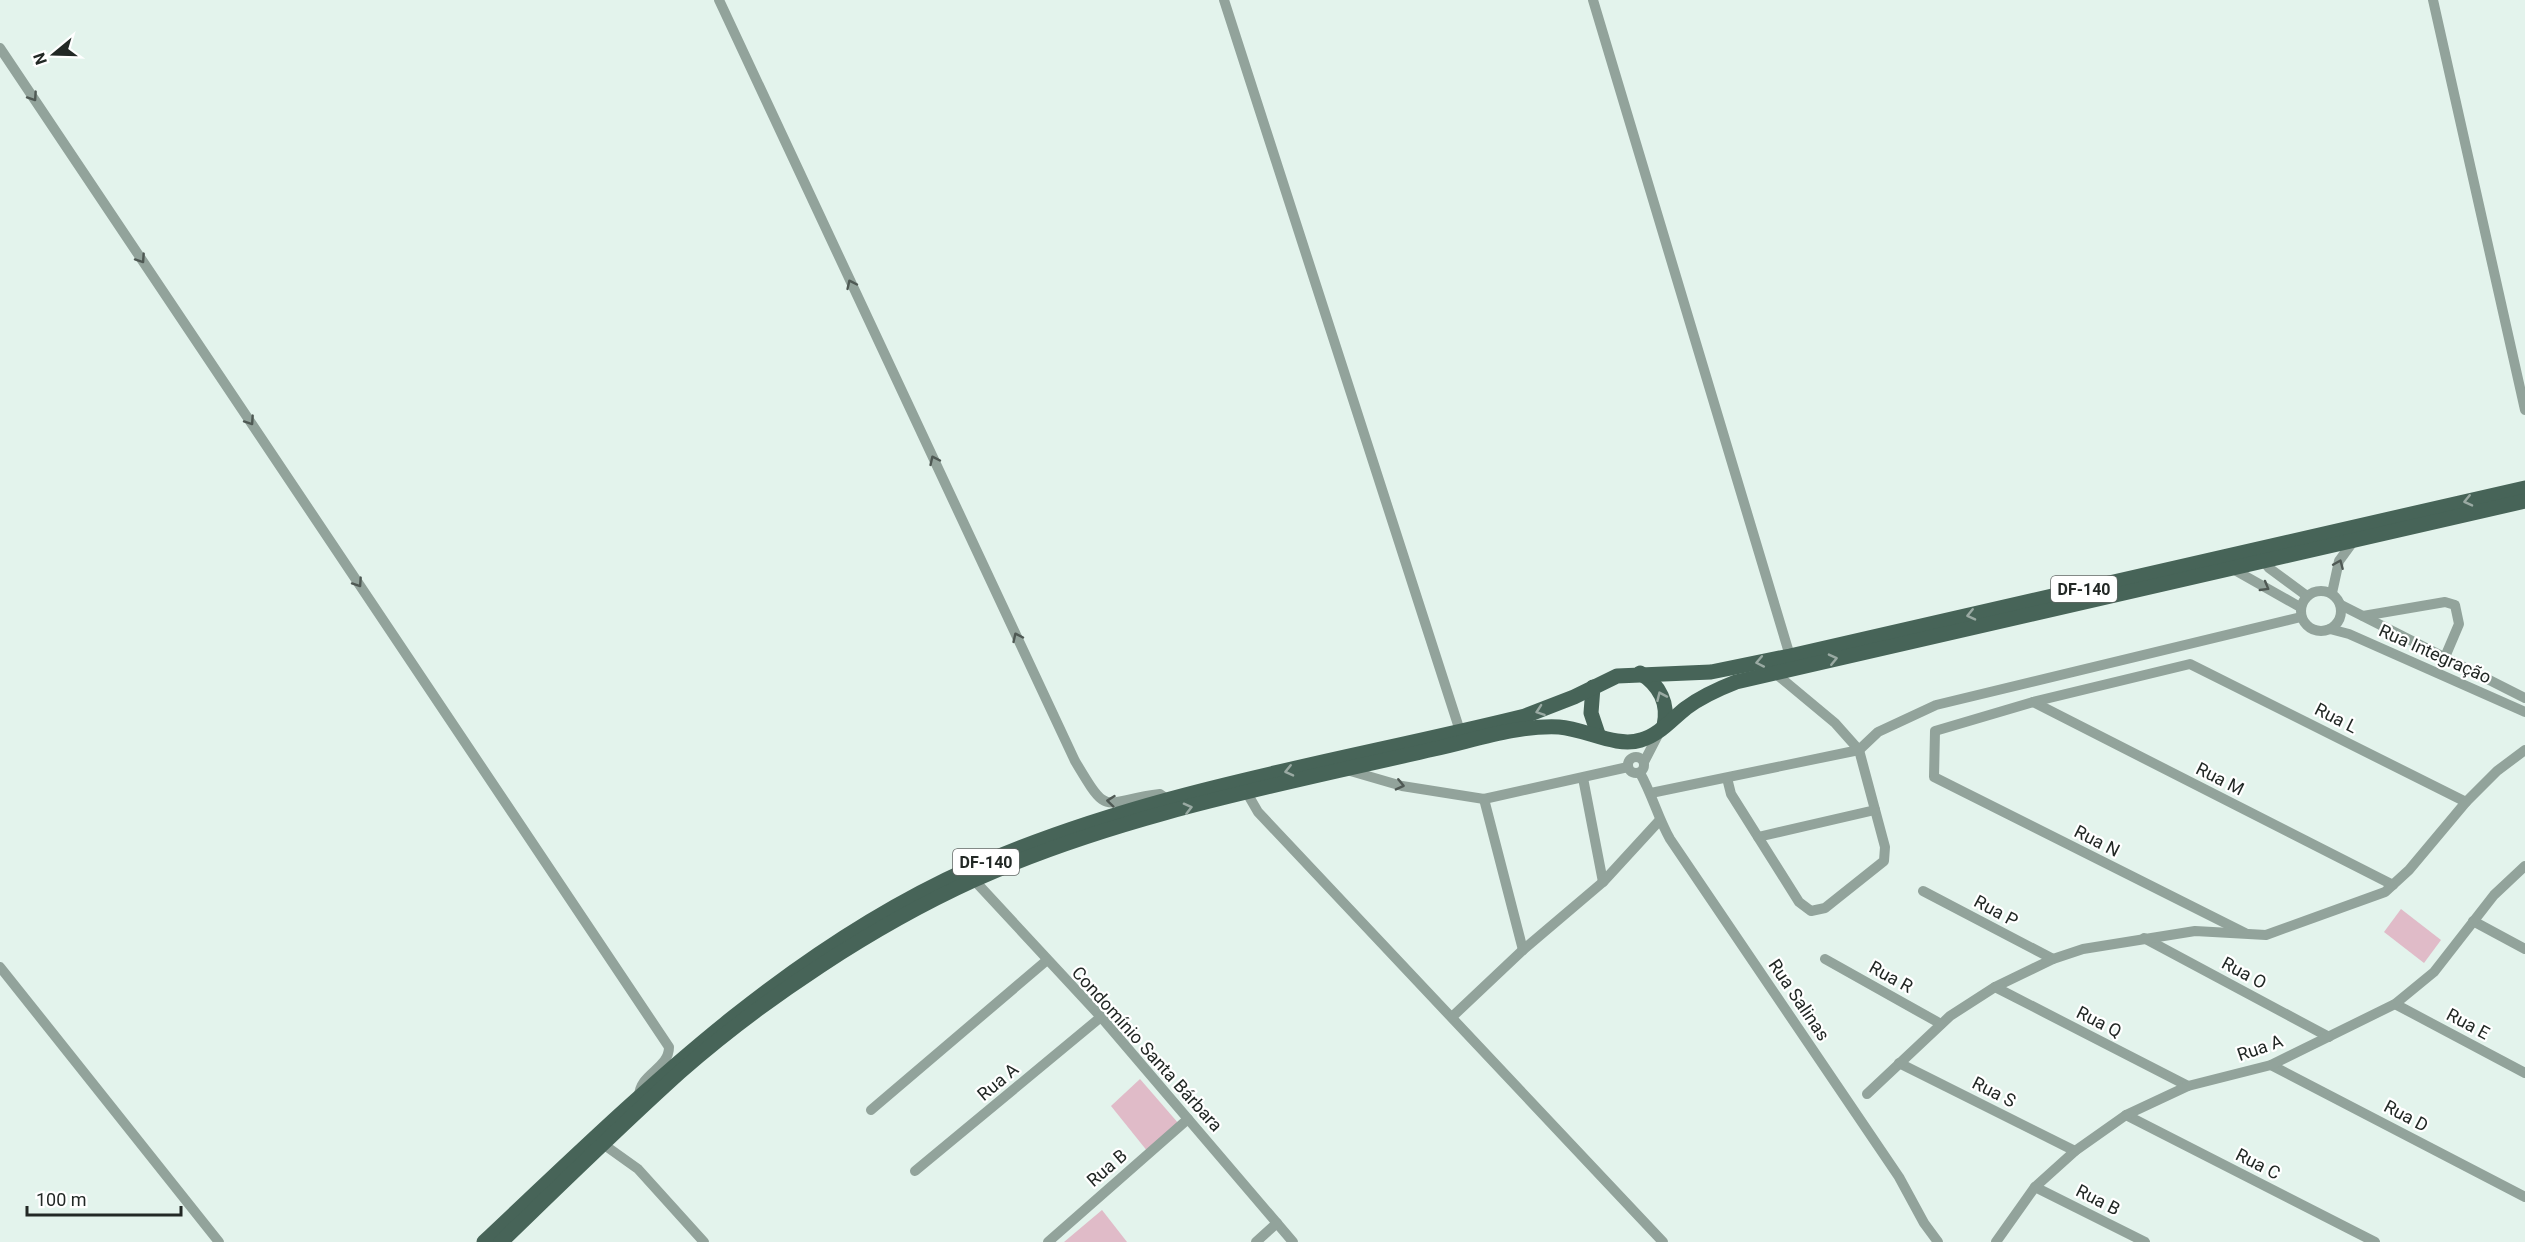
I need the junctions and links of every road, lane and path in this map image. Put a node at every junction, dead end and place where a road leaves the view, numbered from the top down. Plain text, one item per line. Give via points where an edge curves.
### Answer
1 (719, 0) edge
2 (1224, 0) edge
3 (1593, 0) edge
4 (2433, 0) edge
5 (0, 48) edge
6 (2525, 410) edge
7 (2525, 488) edge
8 (2525, 501) edge
9 (2355, 539) junction
10 (2263, 560) junction
11 (2230, 568) junction
12 (2332, 593) junction
13 (2307, 596) junction
14 (2341, 605) junction
15 (2301, 612) junction
16 (2362, 616) junction
17 (2330, 629) junction
18 (2402, 636) junction
19 (2392, 653) junction
20 (1790, 656) junction
21 (2445, 657) junction
22 (1640, 673) junction
23 (1775, 673) junction
24 (1593, 687) junction
25 (2525, 698) edge
26 (2033, 702) junction
27 (2525, 712) edge
28 (1664, 726) junction
29 (1460, 731) junction
30 (1598, 734) junction
31 (1613, 741) junction
32 (1859, 750) junction
33 (2525, 750) edge
34 (1644, 762) junction
35 (1629, 764) junction
36 (1344, 769) junction
37 (1640, 773) junction
38 (1583, 778) junction
39 (1727, 778) junction
40 (1247, 793) junction
41 (1651, 793) junction
42 (1167, 799) junction
43 (1484, 799) junction
44 (2466, 802) junction
45 (1875, 810) junction
46 (1659, 820) junction
47 (1758, 837) junction
48 (2525, 866) edge
49 (974, 880) junction
50 (1603, 882) junction
51 (2393, 885) junction
52 (1923, 891) dead end
53 (2473, 921) junction
54 (2245, 933) junction
55 (2144, 938) junction
56 (2525, 949) edge
57 (1523, 950) junction
58 (1825, 959) dead end
59 (2053, 959) junction
60 (1046, 961) junction
61 (0, 967) edge
62 (1995, 987) junction
63 (2395, 1004) junction
64 (1101, 1017) junction
65 (1452, 1017) junction
66 (1941, 1024) junction
67 (2329, 1037) junction
68 (1899, 1063) junction
69 (2271, 1065) junction
70 (2525, 1073) edge
71 (2188, 1086) junction
72 (1867, 1094) dead end
73 (639, 1096) junction
74 (871, 1110) dead end
75 (2126, 1115) junction
76 (1188, 1119) junction
77 (603, 1144) junction
78 (2075, 1151) junction
79 (915, 1171) dead end
80 (2036, 1187) junction
81 (2525, 1197) edge
82 (1277, 1223) junction
83 (219, 1242) edge
84 (484, 1242) edge
85 (501, 1242) edge
86 (704, 1242) edge
87 (1048, 1242) edge
88 (1256, 1242) edge
89 (1293, 1242) edge
90 (1663, 1242) edge
91 (1938, 1242) edge
92 (1996, 1242) edge
93 (2145, 1242) edge
94 (2375, 1242) edge

42 -> 1 street via 1160,794 1106,803 1094,792 1075,761
2 - 29 street
3 - 20 street
4 - 6 street
5 -> 73 street via 669,1047 666,1061 639,1087
7 -> 20 main road, DF-140
8 - 9 main road, DF-140
9 - 10 main road, DF-140
12 -> 9 street via 2339,561
10 - 11 main road, DF-140
10 - 13 street
11 -> 15 street
23 -> 11 main road, DF-140
12 - 13 street via 2318,590
12 - 14 street
13 - 15 street
14 - 16 street, Rua Integração
14 - 17 street via 2340,619
15 - 17 street via 2304,623 2316,631
15 - 32 street via 1936,705 1878,732
16 - 18 street, Rua Integração
16 - 21 street via 2445,602 2455,605 2459,624
17 - 19 street, Rua Integração
18 - 19 street
18 - 21 street, Rua Integração
19 - 27 street, Rua Integração
20 -> 22 main road, DF-140 via 1711,672
21 - 25 street, Rua Integração
22 - 24 main road, DF-140 via 1617,676
28 -> 22 main road via 1662,695
23 - 28 main road, DF-140 via 1736,682 1705,695
23 - 32 street via 1835,723
24 -> 29 main road, DF-140 via 1548,709
24 - 30 main road via 1592,713
26 - 44 street, Rua L via 2190,664
26 - 51 street, Rua M
26 - 54 street, Rua N via 1935,731 1934,777
28 - 31 main road, DF-140 via 1637,741
28 - 34 street
29 -> 42 main road, DF-140
30 - 31 main road, DF-140
30 - 36 main road, DF-140 via 1572,728 1528,729
31 - 35 street
32 - 39 street
32 - 45 street
33 - 44 street
34 - 35 street via 1637,756
34 - 37 street
35 - 37 street via 1633,772
35 - 38 street
36 - 40 main road, DF-140
36 -> 43 street via 1402,786
37 - 41 street, Rua Salinas
38 - 43 street
38 - 50 street
39 - 41 street
39 - 47 street via 1731,794
49 -> 40 main road, DF-140 via 1105,830
40 - 65 street via 1258,812
41 - 46 street, Rua Salinas
42 - 73 main road, DF-140 via 1037,841 900,905 831,945 768,989
43 - 57 street
44 - 51 street
45 - 47 street
45 - 47 street via 1885,847 1884,861 1825,908 1811,911 1799,902
46 - 50 street
46 - 91 street, Rua Salinas via 1899,1177
48 - 53 street, Rua A
49 - 60 street, Condomínio Santa Bárbara
49 - 77 main road, DF-140 via 841,953 776,998 682,1070
50 - 57 street
51 - 54 street via 2385,892 2283,930 2266,935
52 - 59 street, Rua P
53 - 56 street
53 - 63 street, Rua A via 2434,972
54 - 55 street via 2195,931
55 - 59 street
55 - 67 street, Rua O
57 - 65 street
58 - 66 street, Rua R
59 - 62 street
60 - 64 street, Condomínio Santa Bárbara
60 - 74 street
61 - 83 street
62 - 66 street
62 - 71 street, Rua Q
63 - 67 street, Rua A
63 - 70 street, Rua E
64 - 76 street, Condomínio Santa Bárbara
64 - 79 street, Rua A
65 - 90 street
66 - 68 street
67 - 69 street, Rua A
68 - 72 street
68 - 78 street, Rua S
69 - 71 street, Rua A
69 - 81 street, Rua D
71 - 75 street, Rua A
73 - 84 main road, DF-140
75 - 78 street, Rua A
75 - 94 street, Rua C
76 - 82 street, Condomínio Santa Bárbara
76 - 87 street, Rua B
77 - 85 main road, DF-140
77 - 86 street via 638,1169
78 - 80 street, Rua A
80 - 92 street, Rua A
80 - 93 street, Rua B
82 - 88 street
82 - 89 street, Condomínio Santa Bárbara

